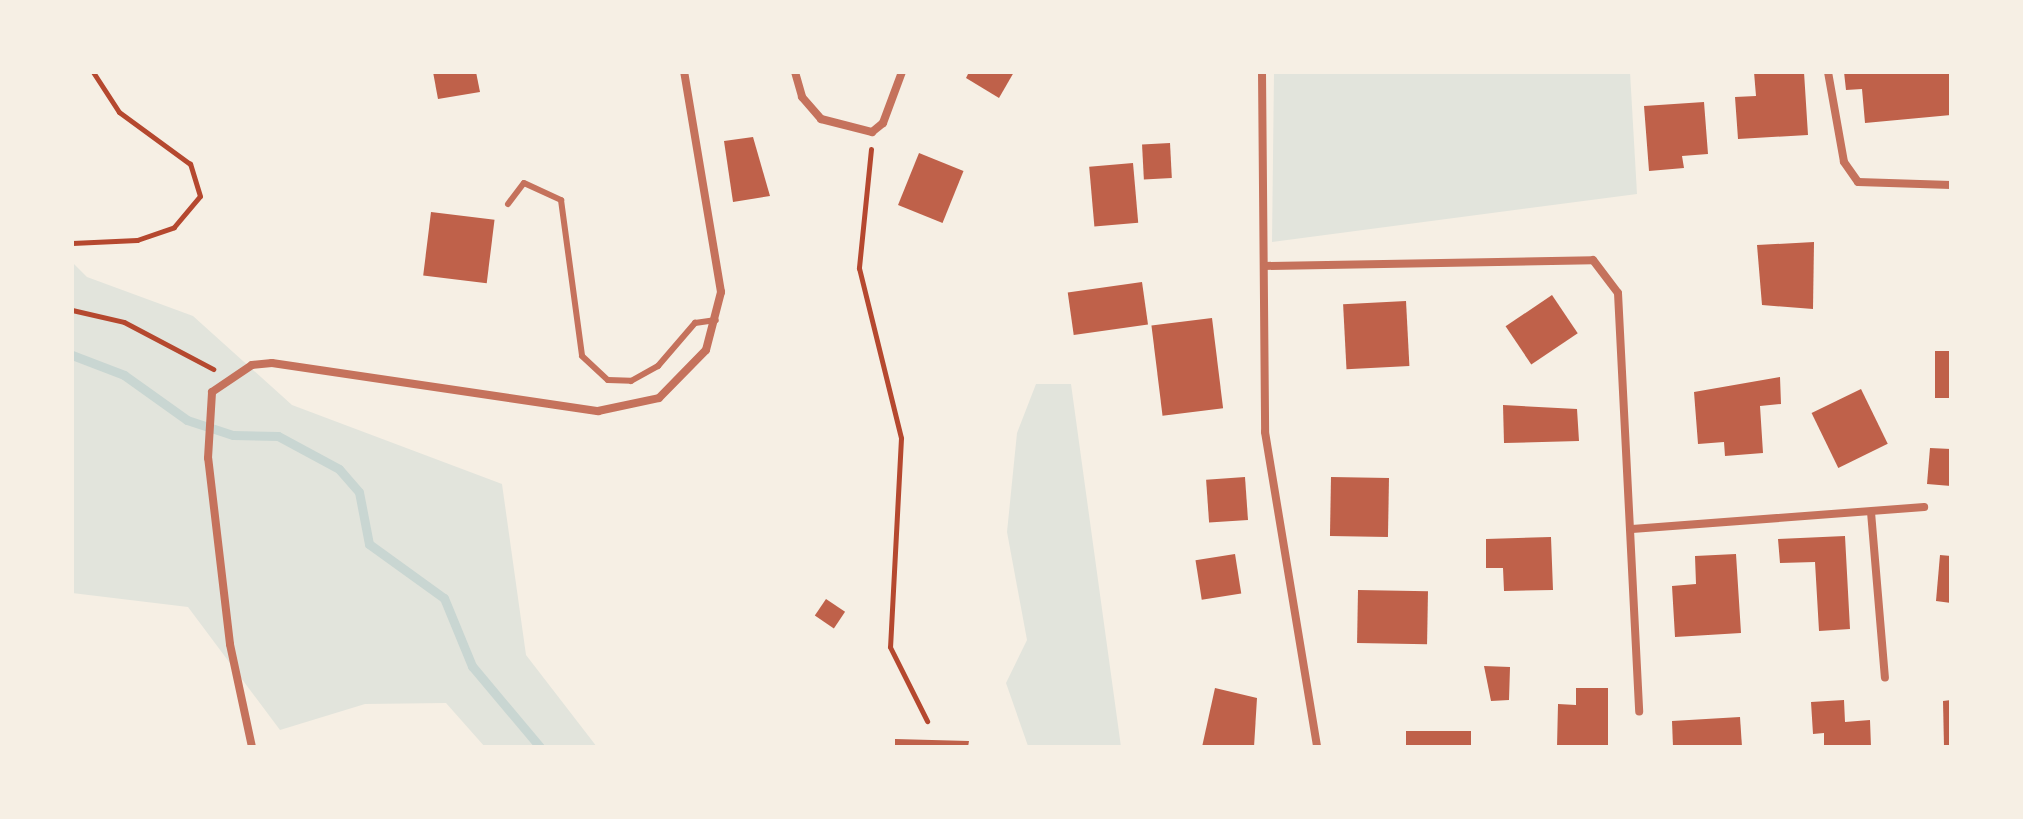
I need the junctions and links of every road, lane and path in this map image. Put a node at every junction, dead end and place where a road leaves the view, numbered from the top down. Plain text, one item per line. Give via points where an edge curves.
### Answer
1 (93, 72) edge
2 (684, 72) edge
3 (795, 72) edge
4 (902, 72) edge
5 (1262, 72) edge
6 (1828, 72) edge
7 (872, 132) junction
8 (1951, 185) edge
9 (508, 204) dead end
10 (72, 243) edge
11 (1264, 266) junction
12 (72, 310) edge
13 (716, 320) junction
14 (228, 377) junction
15 (1924, 507) dead end
16 (1871, 512) junction
17 (1632, 529) junction
18 (1885, 677) dead end
19 (1639, 711) dead end
20 (927, 721) dead end
21 (252, 747) edge
22 (1317, 747) edge

1 - 10 path via 119,112 190,164 200,196 174,227 137,240
2 - 13 street via 721,292
3 - 7 street via 802,97 821,119
4 - 7 street via 883,123
5 - 11 street
6 - 8 street via 1844,162 1858,182
7 - 20 path via 859,268 901,438 890,647
9 - 13 lane via 524,183 561,200 582,356 608,380 631,381 658,366 695,323
11 - 17 street via 1593,260 1618,293
11 - 22 street via 1265,432
12 - 14 path via 150,333
13 - 14 street via 690,371 659,398 623,412 272,363
14 - 21 street via 206,407 208,458 230,644
15 - 16 street
16 - 17 street
16 - 18 street
17 - 19 street

